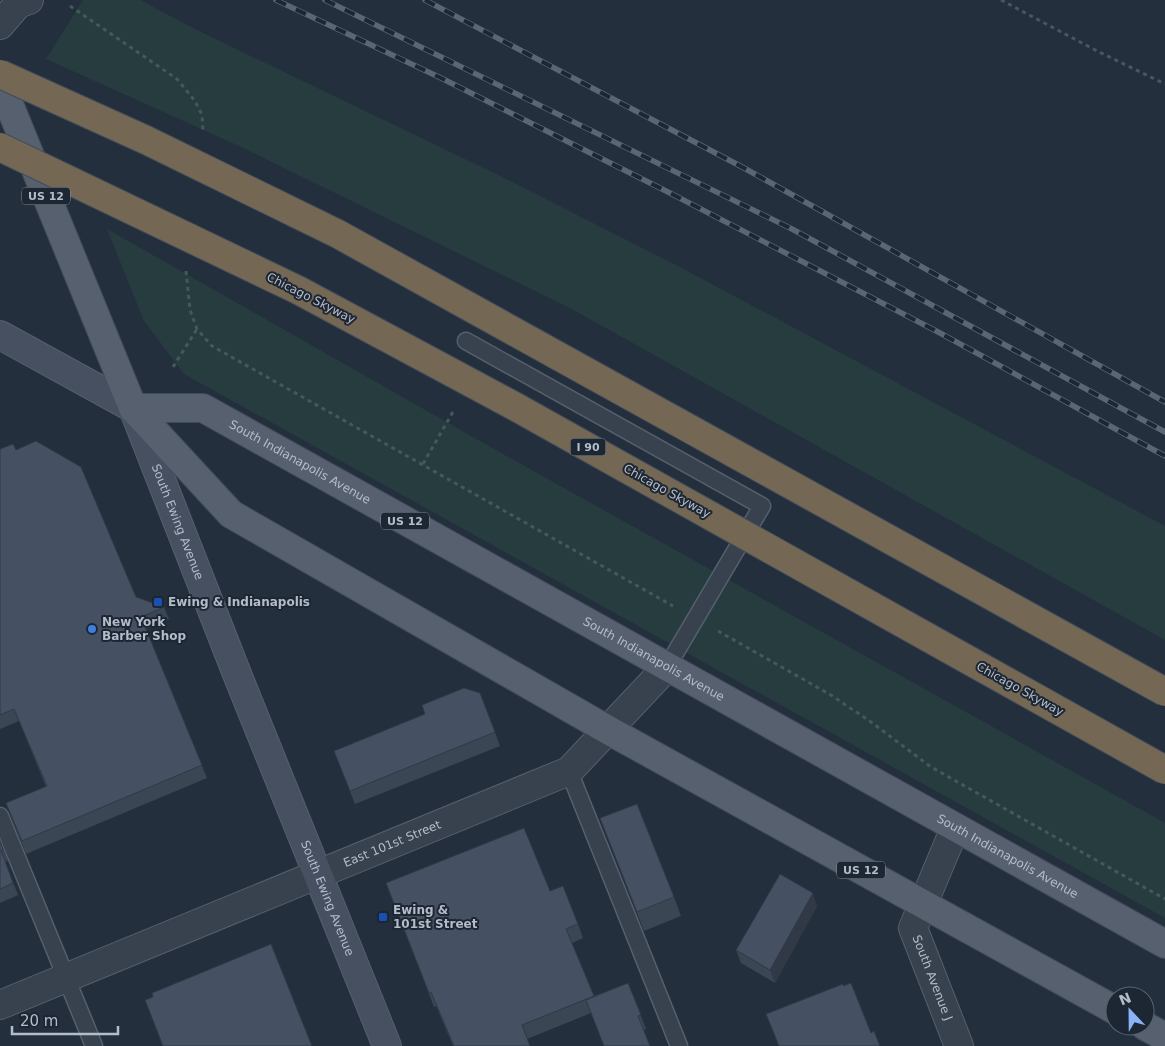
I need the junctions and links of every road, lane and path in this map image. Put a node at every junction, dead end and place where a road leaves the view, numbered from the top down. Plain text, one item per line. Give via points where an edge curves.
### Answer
1 (1001, 0) edge
2 (22, 1) edge
3 (0, 25) edge
4 (0, 74) edge
5 (0, 82) edge
6 (1165, 84) edge
7 (0, 147) edge
8 (198, 330) dead end
9 (0, 335) edge
10 (466, 341) dead end
11 (173, 367) dead end
12 (133, 408) junction
13 (667, 667) junction
14 (1165, 692) edge
15 (608, 730) junction
16 (1165, 770) edge
17 (569, 771) junction
18 (0, 816) edge
19 (955, 828) junction
20 (318, 875) junction
21 (923, 904) junction
22 (1165, 944) edge
23 (66, 978) junction
24 (1105, 1004) edge
25 (0, 1005) edge
26 (94, 1046) edge
27 (387, 1046) edge
28 (678, 1046) edge
29 (959, 1046) edge

1 - 6 path
2 - 3 street
4 - 14 highway, bridge via 146,140 338,234
5 - 12 main road, South Ewing Avenue / US 12
7 - 16 highway, Chicago Skyway / I 90, bridge via 306,294 516,407
8 - 11 path
9 - 12 main road, South Indianapolis Avenue
10 - 13 lane via 762,506
12 - 13 main road, South Indianapolis Avenue / US 12 via 203,408
12 - 15 main road, South Indianapolis Avenue / US 12 via 231,514
12 - 20 main road, South Ewing Avenue
13 - 15 street, East 101st Street
13 - 19 main road, South Indianapolis Avenue / US 12
15 - 17 street, East 101st Street
15 - 21 main road, South Indianapolis Avenue / US 12
17 - 20 street, East 101st Street
17 - 28 lane
18 - 23 lane
19 - 21 street, South Avenue J
19 - 22 main road, South Indianapolis Avenue / US 12
20 - 23 street, East 101st Street
20 - 27 main road, South Ewing Avenue
21 - 24 main road, South Indianapolis Avenue / US 12
21 - 29 street, South Avenue J via 912,928
23 - 25 street, East 101st Street
23 - 26 lane

